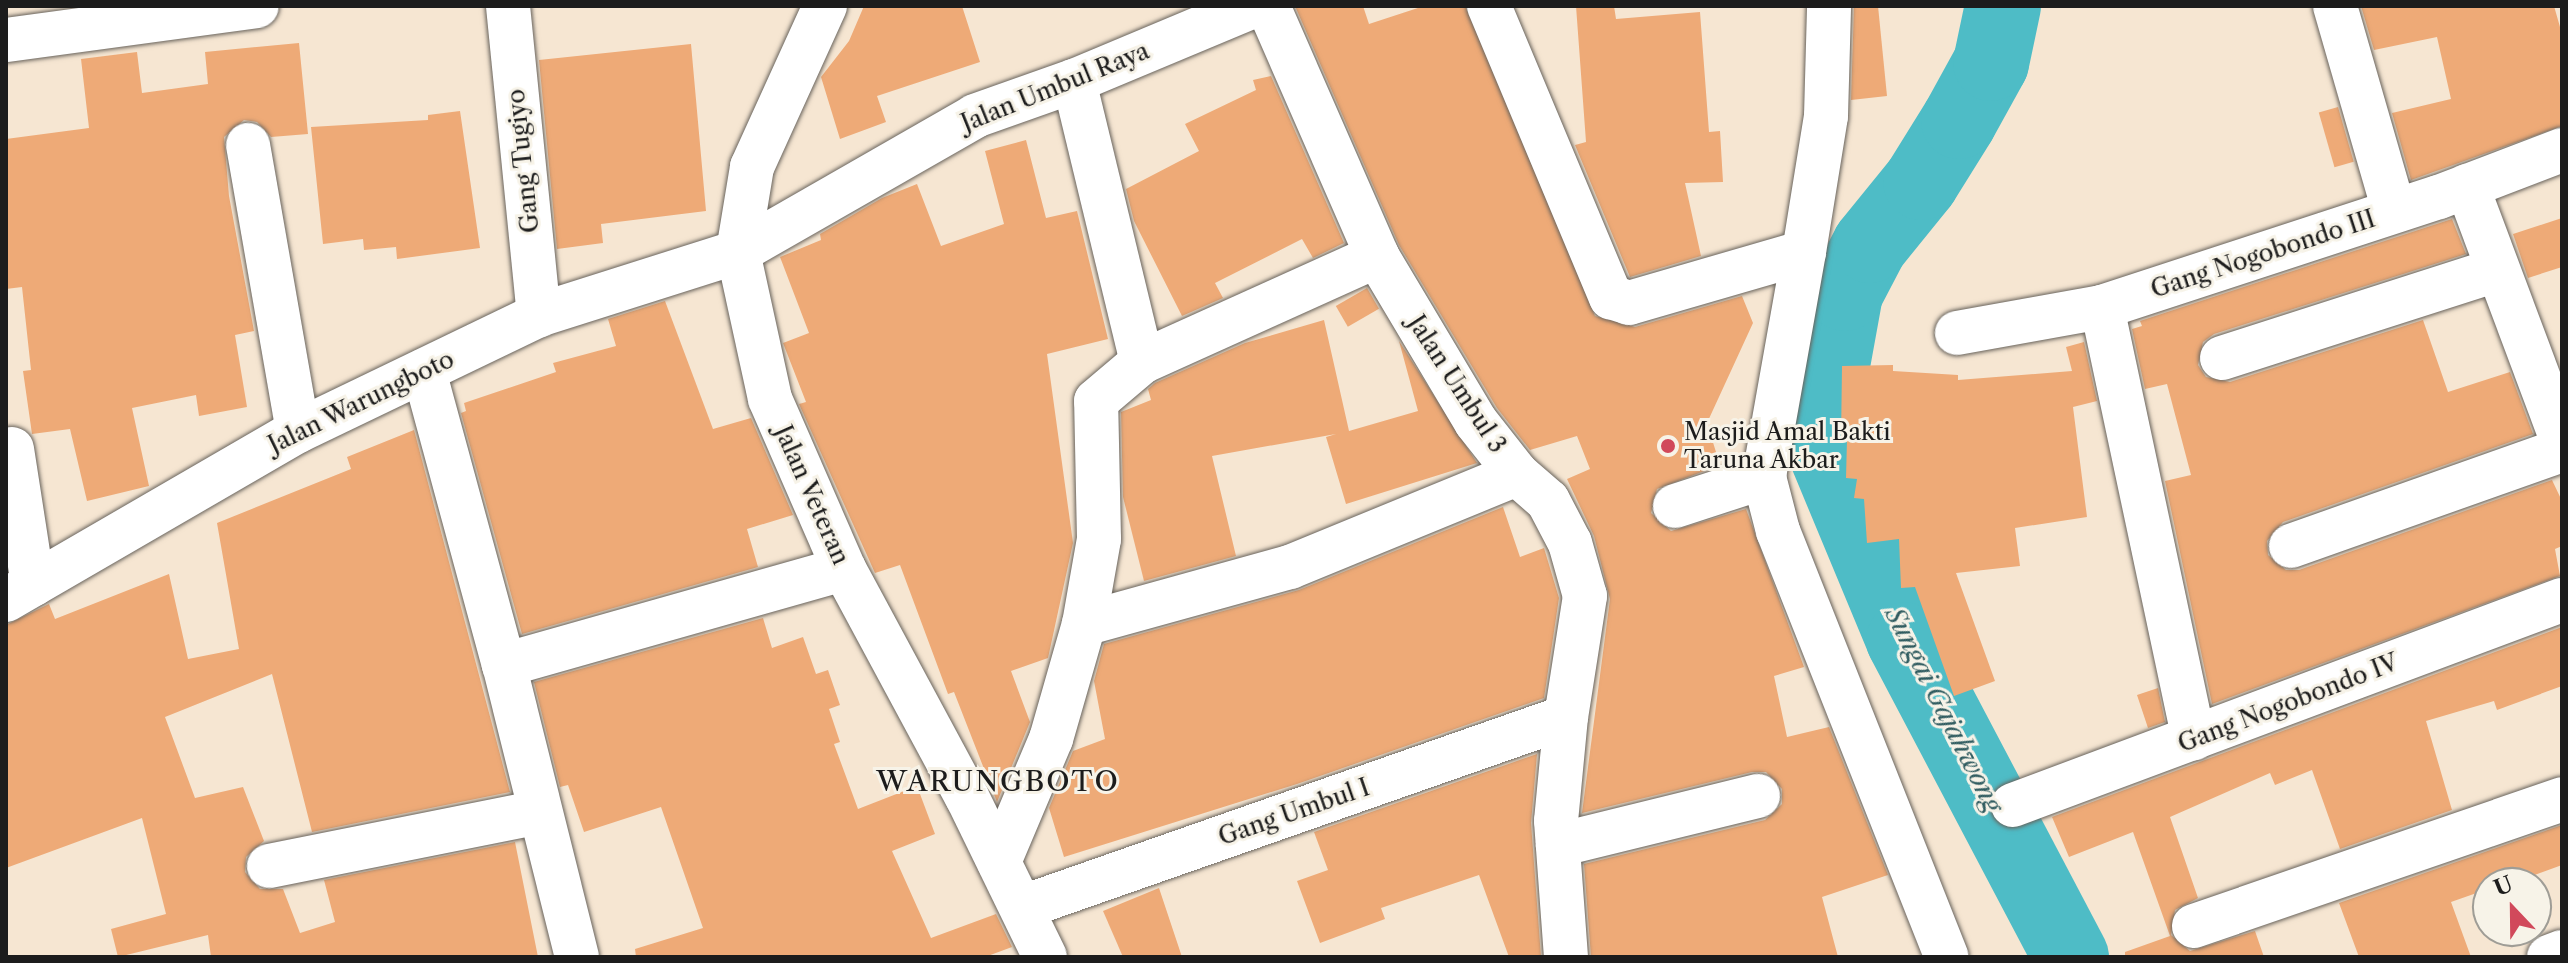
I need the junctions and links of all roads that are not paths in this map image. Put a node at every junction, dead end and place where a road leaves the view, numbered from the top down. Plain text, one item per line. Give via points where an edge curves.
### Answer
1 (257, 6) edge
2 (508, 6) edge
3 (825, 6) edge
4 (1253, 6) edge
5 (1268, 6) edge
6 (1489, 6) edge
7 (1829, 6) edge
8 (2335, 6) edge
9 (6, 40) edge
10 (1074, 81) junction
11 (248, 145) dead end
12 (2562, 150) edge
13 (2467, 186) junction
14 (2394, 211) junction
15 (738, 252) junction
16 (1804, 252) junction
17 (1377, 256) junction
18 (2496, 270) junction
19 (2102, 307) junction
20 (539, 315) junction
21 (1957, 333) dead end
22 (2222, 358) dead end
23 (1142, 362) junction
24 (424, 371) junction
25 (298, 431) junction
26 (2562, 440) edge
27 (12, 449) dead end
28 (2562, 450) edge
29 (1517, 474) junction
30 (1764, 477) junction
31 (1675, 506) dead end
32 (2291, 546) dead end
33 (844, 569) junction
34 (19, 592) edge
35 (2562, 600) edge
36 (1084, 624) junction
37 (504, 665) junction
38 (1566, 717) junction
39 (2194, 738) junction
40 (1758, 796) dead end
41 (2562, 799) edge
42 (2013, 805) dead end
43 (539, 812) junction
44 (1558, 845) junction
45 (999, 862) junction
46 (269, 866) dead end
47 (1023, 907) junction
48 (2194, 926) dead end
49 (2562, 952) edge
50 (577, 957) edge
51 (1045, 957) edge
52 (1566, 957) edge
53 (1947, 957) edge
54 (2549, 957) edge

1 - 9 street
2 - 20 street, Gang Tugiyo
3 - 15 street, Jalan Veteran via 752,167
4 - 10 street, Jalan Umbul Raya
5 - 17 street, Jalan Umbul 3
6 - 16 street via 1611,297 1629,303
7 - 16 street via 1826,116
8 - 14 street
10 - 15 street, Jalan Umbul Raya via 975,116
10 - 23 street
11 - 25 street
12 - 13 street, Gang Nogobondo III
13 - 14 street, Gang Nogobondo III
13 - 18 street
14 - 19 street, Gang Nogobondo III
15 - 20 street, Jalan Warungboto
15 - 33 street, Jalan Veteran via 770,399
16 - 30 street
17 - 23 street
17 - 29 street, Jalan Umbul 3 via 1476,422
18 - 22 street
18 - 26 street
19 - 21 street, Gang Nogobondo III
19 - 39 street
20 - 24 street, Jalan Warungboto
23 - 36 street via 1096,401 1099,539
24 - 25 street, Jalan Warungboto
24 - 37 street
25 - 34 street, Jalan Warungboto
27 - 34 street
28 - 32 street
29 - 36 street via 1290,567
29 - 38 street, Jalan Umbul 3 via 1548,501 1570,543 1585,596
30 - 31 street
30 - 53 street via 1778,531
33 - 37 street
33 - 45 street, Jalan Veteran
35 - 39 street, Gang Nogobondo IV
36 - 45 street via 1042,764
37 - 43 street
38 - 44 street, Jalan Umbul 3
38 - 47 street, Gang Umbul I
39 - 42 street, Gang Nogobondo IV
40 - 44 street
41 - 48 street
43 - 46 street
43 - 50 street
44 - 52 street, Jalan Umbul 3
45 - 47 street, Jalan Veteran
47 - 51 street, Jalan Veteran
49 - 54 street

